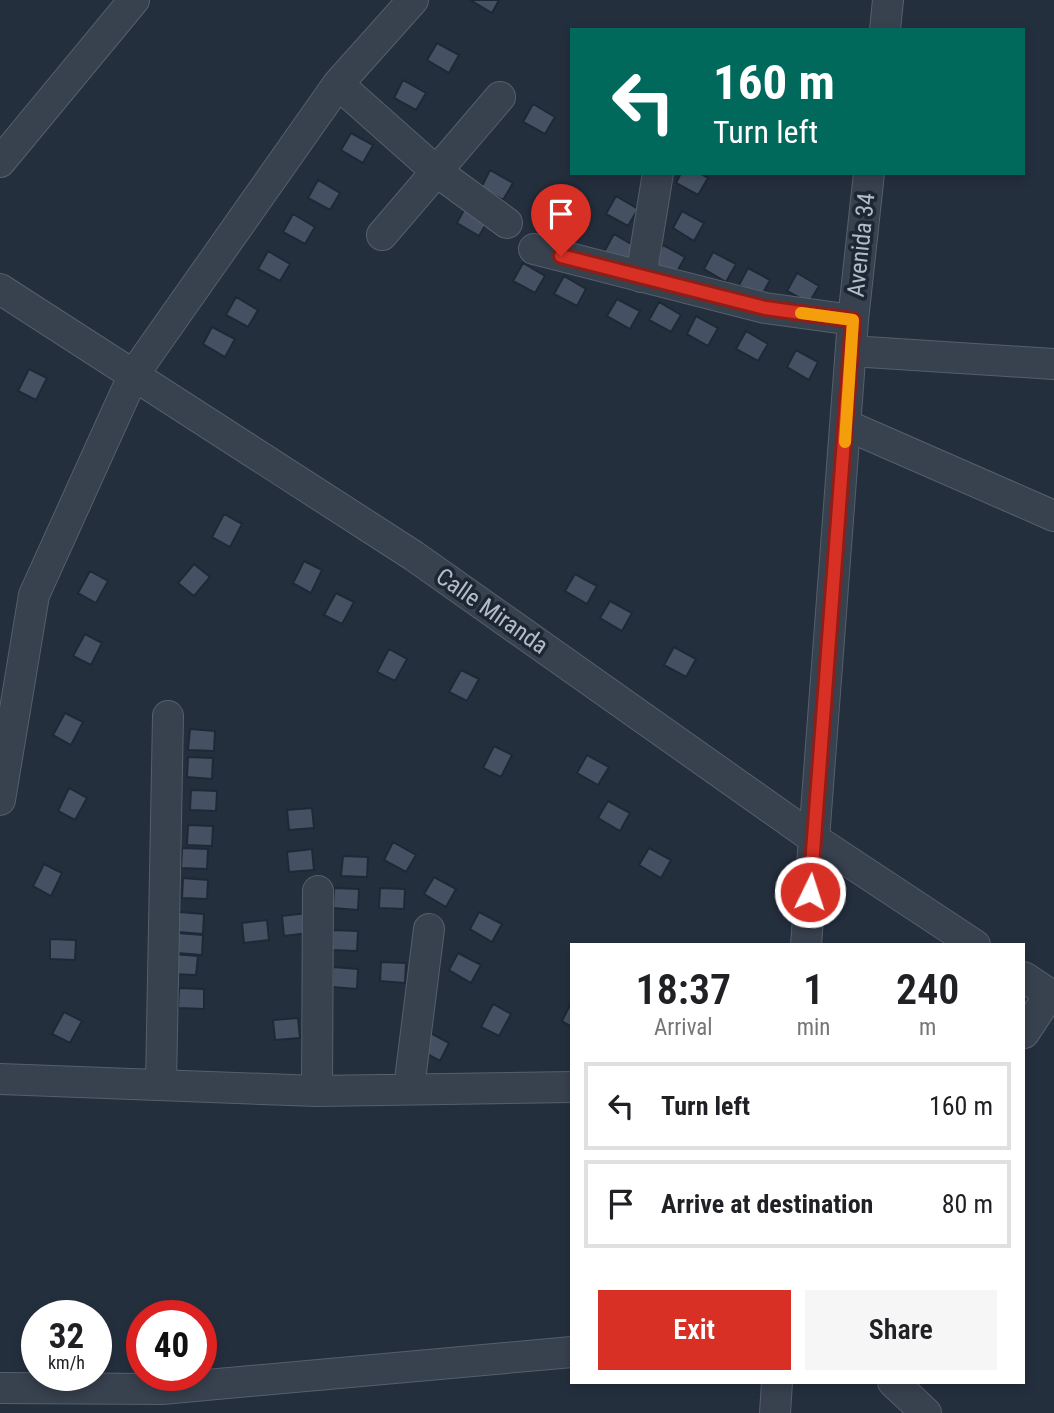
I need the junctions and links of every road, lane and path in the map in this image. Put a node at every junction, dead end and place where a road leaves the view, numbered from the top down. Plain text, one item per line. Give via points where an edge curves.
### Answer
1 (134, 0) edge
2 (413, 0) edge
3 (888, 0) edge
4 (885, 28) edge
5 (338, 84) junction
6 (500, 96) dead end
7 (0, 162) edge
8 (436, 171) junction
9 (658, 175) edge
10 (869, 175) edge
11 (507, 223) dead end
12 (382, 235) dead end
13 (534, 249) dead end
14 (641, 277) junction
15 (0, 289) edge
16 (853, 320) junction
17 (851, 351) junction
18 (1054, 364) edge
19 (134, 374) junction
20 (846, 425) junction
21 (1054, 516) edge
22 (168, 716) dead end
23 (0, 800) edge
24 (813, 838) junction
25 (318, 891) dead end
26 (429, 929) dead end
27 (806, 943) edge
28 (972, 943) edge
29 (1025, 978) edge
30 (1052, 995) edge
31 (1025, 1032) edge
32 (0, 1079) edge
33 (161, 1084) junction
34 (570, 1087) edge
35 (409, 1088) junction
36 (317, 1091) junction
37 (570, 1352) edge
38 (777, 1384) edge
39 (895, 1384) edge
40 (0, 1388) edge
41 (775, 1413) edge
42 (926, 1413) edge

1 - 7 street
2 - 5 street
3 - 4 street
5 - 8 street
5 - 19 street
6 - 8 street
8 - 11 street
8 - 12 street
9 - 14 street
10 - 16 street, Avenida 34
13 - 14 street
14 - 16 street via 765,308
15 - 19 street, Calle Miranda
16 - 17 street, Avenida 34
17 - 18 street
17 - 20 street, Avenida 34
19 - 23 street via 34,595
19 - 24 street, Calle Miranda via 414,556
20 - 21 street
20 - 24 street, Avenida 34
22 - 33 street
24 - 27 street, Avenida 34
24 - 28 street, Calle Miranda
25 - 36 street
26 - 35 street
29 - 30 street
30 - 31 street
32 - 33 street
33 - 36 street
34 - 35 street
35 - 36 street
37 - 40 street via 162,1389
38 - 41 street
39 - 42 street

